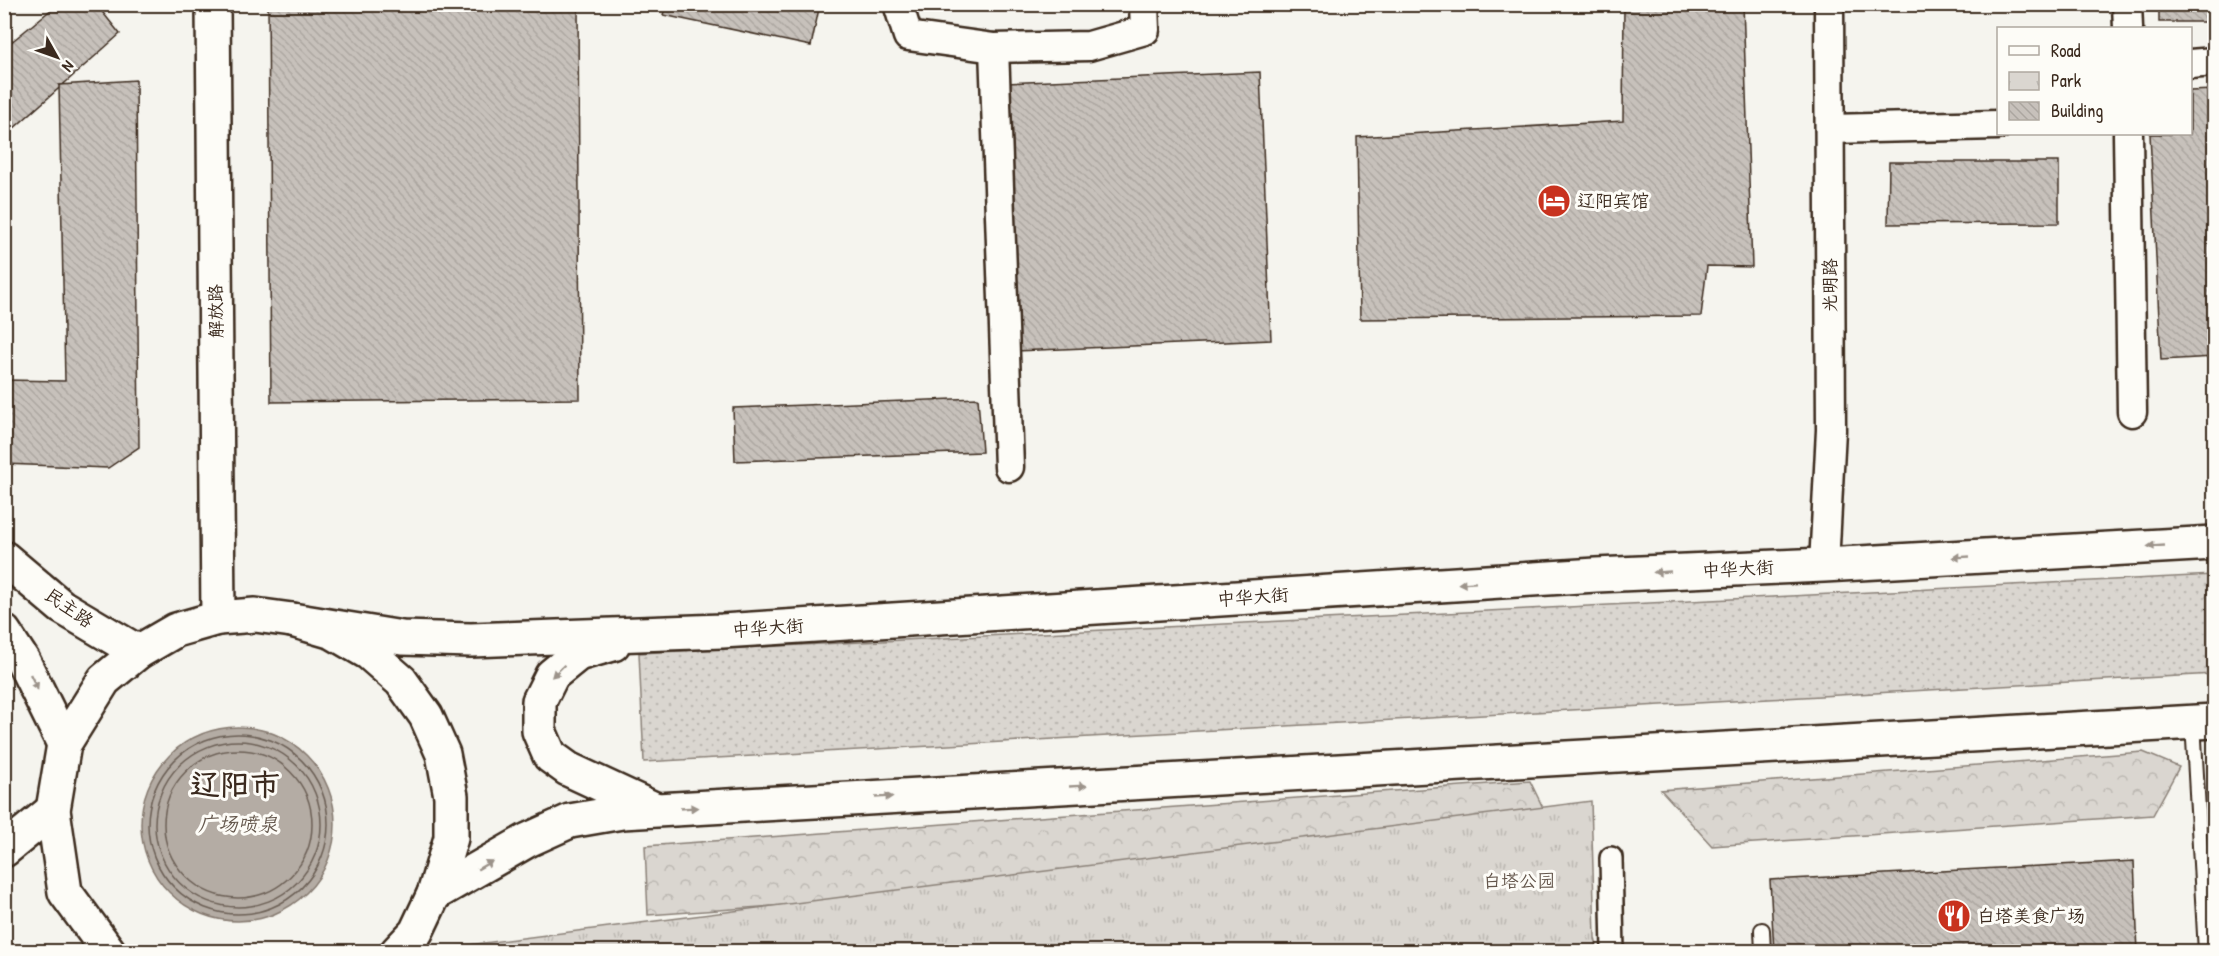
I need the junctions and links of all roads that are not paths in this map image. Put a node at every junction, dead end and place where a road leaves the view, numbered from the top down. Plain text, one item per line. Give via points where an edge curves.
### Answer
1 (213, 4) edge
2 (898, 4) edge
3 (1144, 4) edge
4 (1829, 4) edge
5 (2127, 4) edge
6 (2128, 27) edge
7 (994, 48) junction
8 (2214, 62) edge
9 (2192, 64) edge
10 (1997, 125) edge
11 (1830, 129) junction
12 (2128, 135) edge
13 (2132, 412) dead end
14 (1009, 468) dead end
15 (2214, 543) edge
16 (4, 558) edge
17 (1824, 565) junction
18 (218, 618) junction
19 (292, 620) junction
20 (4, 632) edge
21 (649, 633) junction
22 (138, 652) junction
23 (2204, 722) edge
24 (64, 744) junction
25 (53, 810) junction
26 (657, 810) junction
27 (4, 850) edge
28 (1611, 858) dead end
29 (434, 894) junction
30 (1762, 930) dead end
31 (109, 951) edge
32 (397, 951) edge
33 (1613, 951) edge
34 (1763, 951) edge
35 (2206, 951) edge

1 - 18 main road, 解放路
2 - 7 street via 908,36
3 - 7 street via 1145,30 1089,46
4 - 11 street, 光明路
5 - 6 street
7 - 14 street
8 - 9 street
10 - 11 street
11 - 17 street, 光明路 via 1831,429
12 - 13 street
15 -> 17 main road, 中华大街
16 - 22 main road, 民主路 via 62,607
17 -> 21 main road, 中华大街 via 1596,575
18 - 19 main road via 255,615
18 - 22 main road via 176,630
19 - 21 main road, 中华大街 via 402,638 471,640
19 - 29 main road via 333,632 369,653 401,681 426,716 443,754 452,796 452,838
20 -> 24 main road via 23,661
21 -> 26 main road via 578,654 552,675 539,701 539,731 550,756 568,769
22 - 24 main road via 104,680
26 -> 23 main road
23 - 35 lane
24 - 25 main road
25 - 27 main road
25 - 31 main road via 65,892
29 -> 26 main road via 528,840 570,821
28 - 33 street
29 - 32 main road via 416,932
30 - 34 lane

